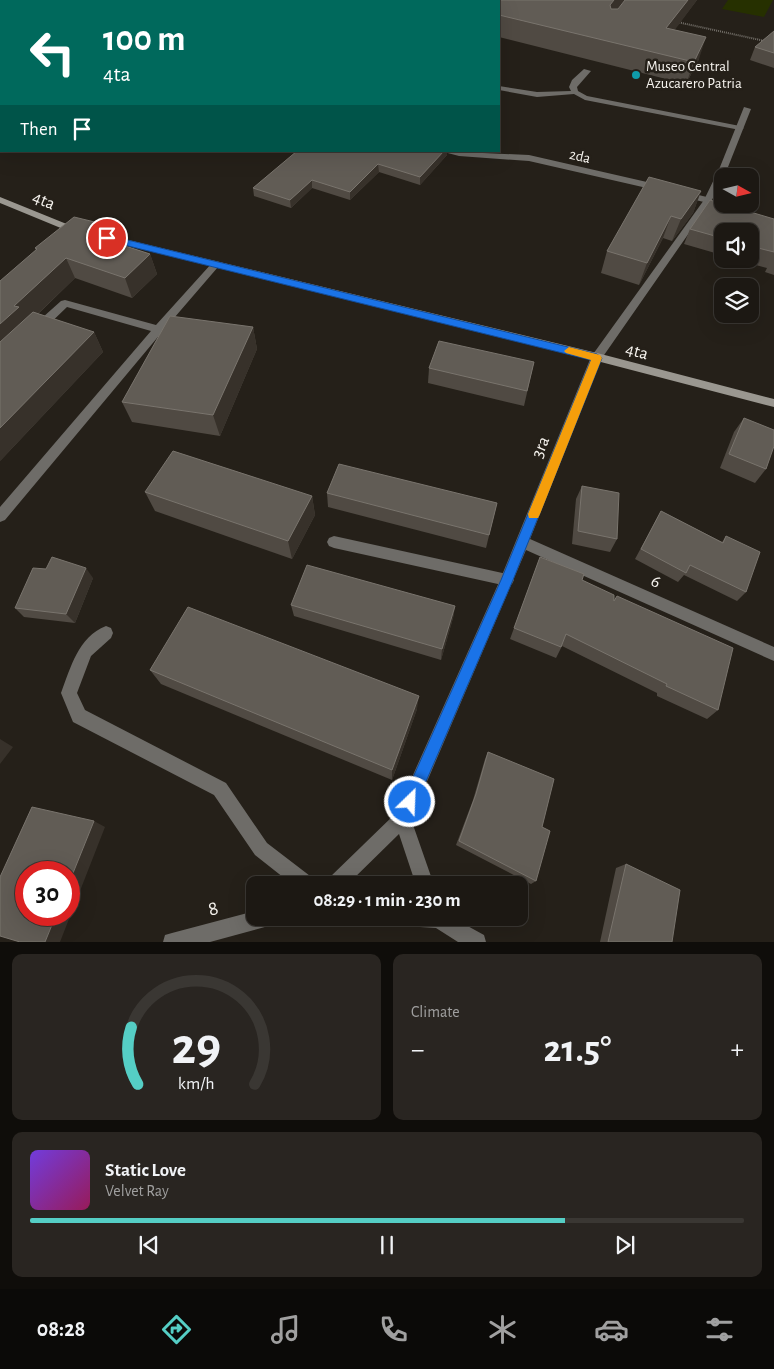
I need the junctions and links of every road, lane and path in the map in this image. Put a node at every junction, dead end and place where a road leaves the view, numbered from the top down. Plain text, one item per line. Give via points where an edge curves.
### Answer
1 (674, 22) edge
2 (774, 43) edge
3 (587, 70) dead end
4 (500, 88) edge
5 (575, 92) junction
6 (747, 109) dead end
7 (740, 128) junction
8 (449, 152) edge
9 (0, 200) edge
10 (713, 201) junction
11 (214, 265) junction
12 (158, 329) junction
13 (29, 336) edge
14 (597, 358) junction
15 (774, 403) edge
16 (0, 516) edge
17 (334, 542) dead end
18 (522, 542) junction
19 (507, 580) junction
20 (106, 633) dead end
21 (774, 654) edge
22 (402, 819) junction
23 (296, 876) edge
24 (343, 876) edge
25 (422, 876) edge
26 (246, 923) edge
27 (446, 926) edge
28 (172, 942) edge
29 (477, 942) edge

1 - 2 path
3 - 5 street via 572,87
4 - 5 street via 536,96
5 - 7 street via 584,98
6 - 7 street, 3ra
7 - 10 street, 3ra
8 - 10 street, 2da via 529,158
9 - 11 street, 4ta via 71,229
10 - 14 street, 3ra
11 - 12 street
11 - 14 street, 4ta
12 - 13 street via 65,302
12 - 16 street
14 - 15 street, 4ta
14 - 18 street, 3ra
17 - 19 street
18 - 19 street, 3ra
18 - 21 street, 6
19 - 22 street, 3ra
20 - 23 street via 85,651 69,693 79,716 220,789 261,849
22 - 24 street
22 - 25 street
26 - 28 street, 8
27 - 29 street

